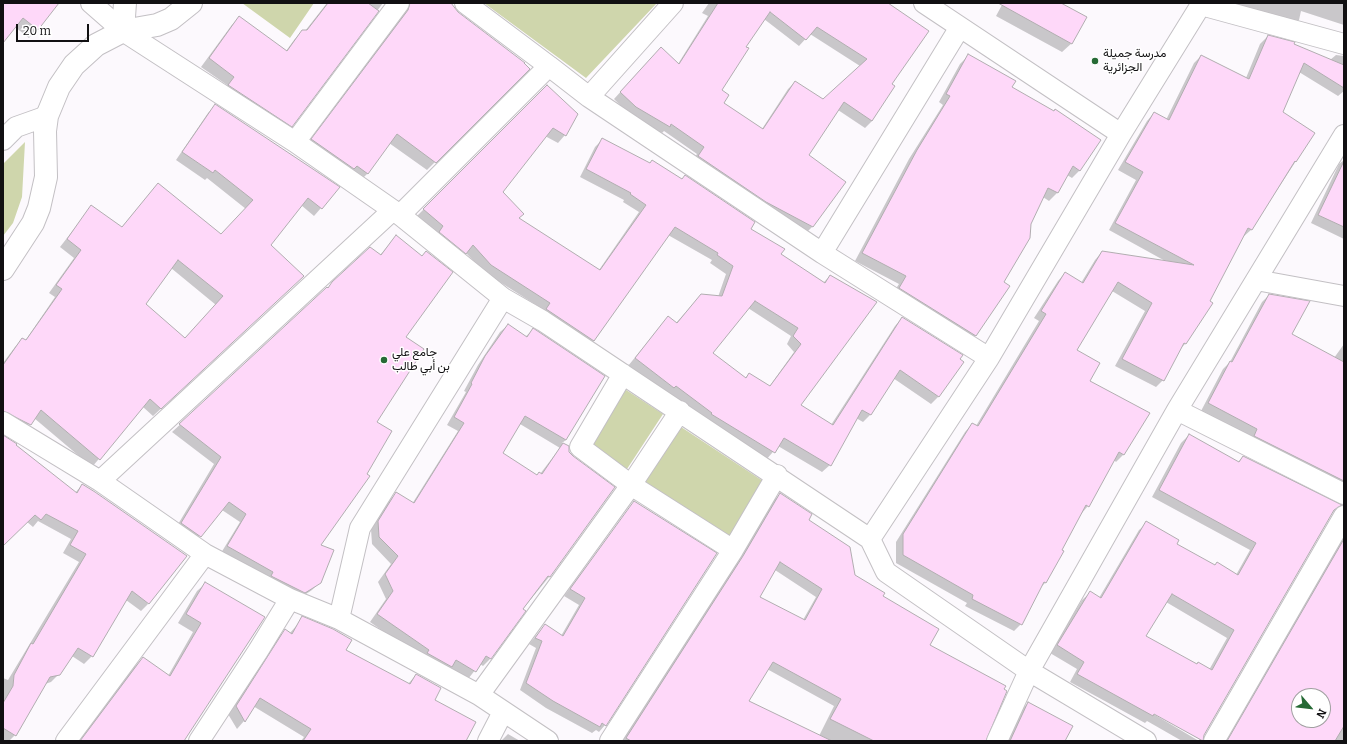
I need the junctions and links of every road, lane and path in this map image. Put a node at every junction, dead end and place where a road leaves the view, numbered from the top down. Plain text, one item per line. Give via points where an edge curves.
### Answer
1 (90, 3) edge
2 (125, 3) edge
3 (191, 3) edge
4 (399, 3) edge
5 (465, 3) edge
6 (673, 3) edge
7 (924, 3) edge
8 (1202, 4) edge
9 (960, 27) junction
10 (123, 31) junction
11 (1344, 44) edge
12 (549, 66) junction
13 (589, 97) junction
14 (47, 116) junction
15 (7, 129) edge
16 (1120, 134) junction
17 (1344, 135) edge
18 (295, 142) junction
19 (396, 212) junction
20 (822, 253) junction
21 (3, 269) edge
22 (1256, 280) junction
23 (1344, 296) edge
24 (503, 298) junction
25 (989, 358) junction
26 (623, 374) junction
27 (1177, 410) junction
28 (680, 411) junction
29 (3, 422) edge
30 (777, 475) junction
31 (100, 481) junction
32 (631, 485) junction
33 (1344, 494) edge
34 (1344, 516) edge
35 (870, 538) junction
36 (733, 550) junction
37 (204, 554) junction
38 (290, 599) junction
39 (339, 619) junction
40 (1030, 671) junction
41 (479, 695) junction
42 (503, 712) junction
43 (66, 741) edge
44 (199, 741) edge
45 (488, 741) edge
46 (548, 741) edge
47 (610, 741) edge
48 (996, 741) edge
49 (1146, 741) edge
50 (1214, 741) edge

1 - 10 street
2 - 10 main road
3 - 10 main road via 170,19 157,25
4 - 18 street
5 - 12 street
6 - 13 street
7 - 9 street
8 - 11 street
8 - 16 street
9 - 16 street
9 - 20 street
10 - 14 main road via 96,45 79,60 59,87
10 - 18 street
12 - 13 street
12 - 19 street
13 - 20 street
14 - 15 street
14 - 21 main road via 44,131 46,177 39,208 33,223
16 - 25 street
17 - 22 street
18 - 19 street
19 - 24 street
19 - 31 street
20 - 25 street
22 - 23 street
22 - 27 street
24 - 26 street
24 - 39 street via 360,528
25 - 35 street
26 - 28 street
26 - 32 street via 580,447
27 - 33 street
27 - 40 street
28 - 30 street
28 - 32 street
29 - 31 street
30 - 35 street
30 - 36 street
31 - 37 street
32 - 36 street
32 - 41 street
34 - 50 street
35 - 40 street via 886,572
36 - 47 street
37 - 38 street
37 - 43 street
38 - 39 street
38 - 44 street
39 - 41 street
40 - 48 street
40 - 49 street
41 - 42 street
42 - 45 street
42 - 46 street

